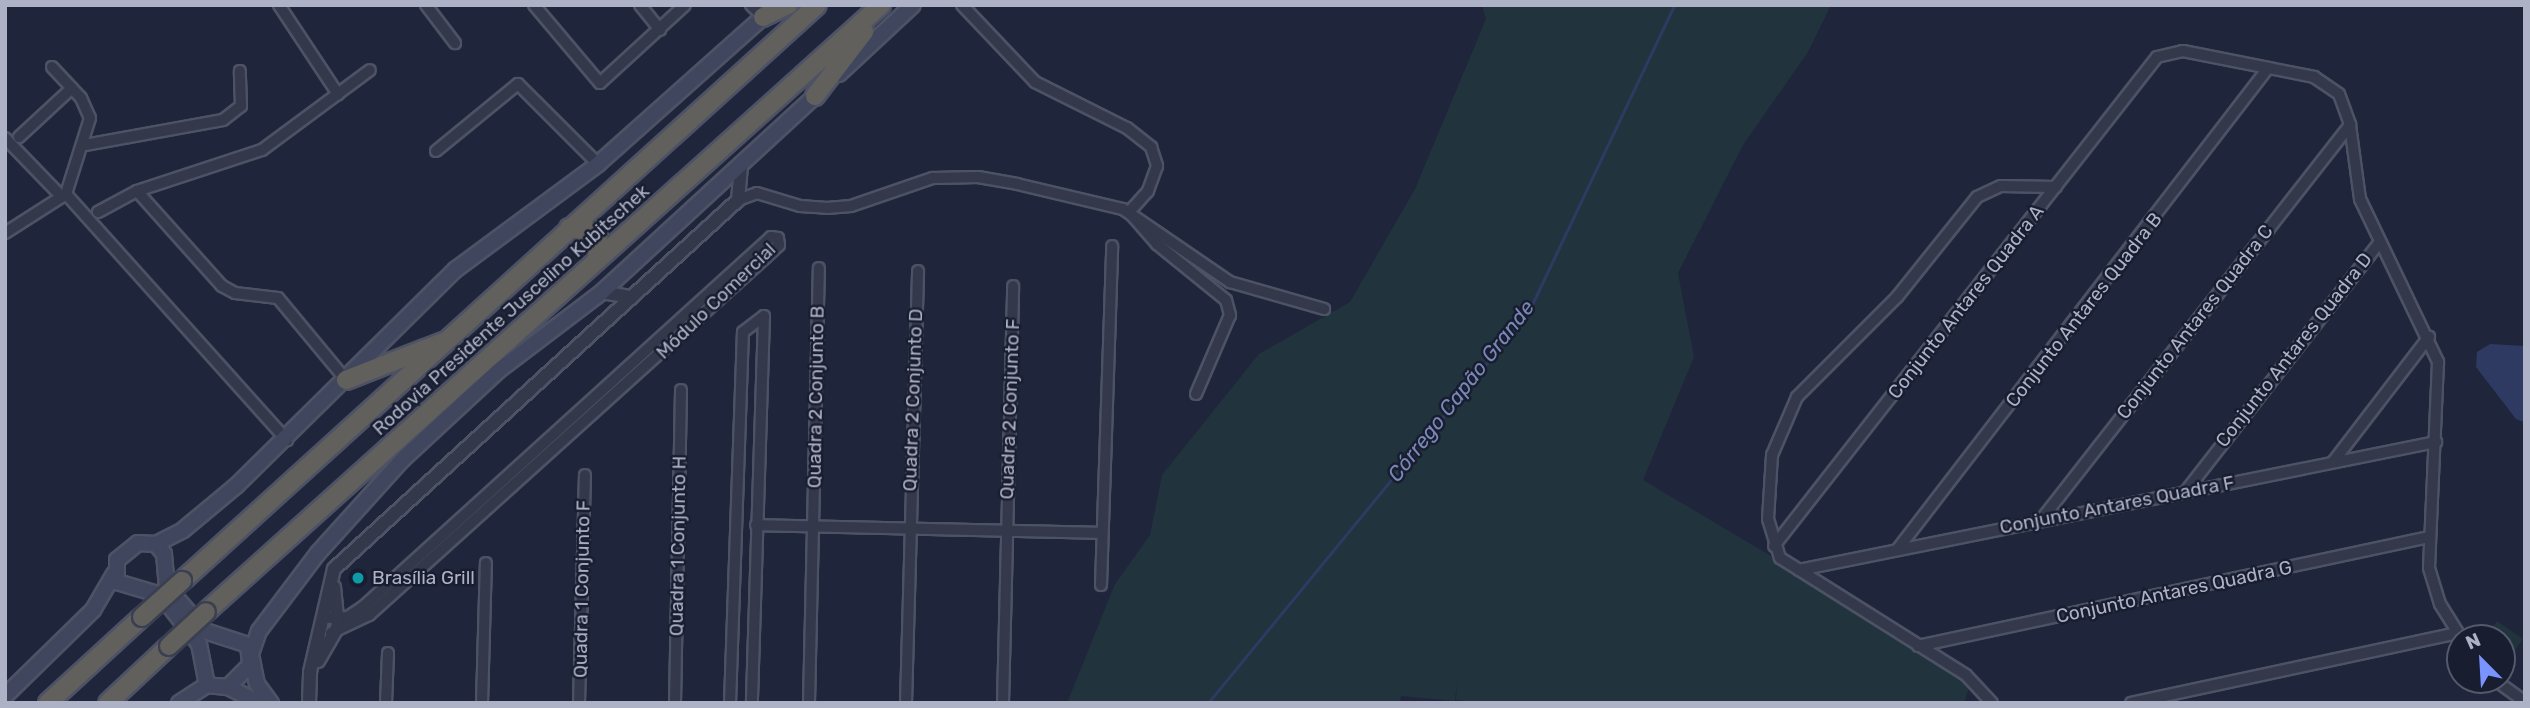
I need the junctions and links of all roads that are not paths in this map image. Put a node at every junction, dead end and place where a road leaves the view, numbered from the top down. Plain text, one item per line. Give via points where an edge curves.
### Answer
1 (279, 5) edge
2 (426, 5) edge
3 (534, 5) edge
4 (640, 5) edge
5 (685, 5) edge
6 (788, 5) edge
7 (817, 5) edge
8 (882, 5) edge
9 (914, 5) edge
10 (962, 5) edge
11 (764, 9) edge
12 (660, 30) junction
13 (455, 43) dead end
14 (52, 67) dead end
15 (2268, 68) junction
16 (370, 70) dead end
17 (240, 71) dead end
18 (72, 88) junction
19 (338, 94) junction
20 (815, 96) junction
21 (2350, 125) junction
22 (19, 137) dead end
23 (5, 138) edge
24 (85, 145) junction
25 (436, 151) dead end
26 (741, 163) junction
27 (598, 164) junction
28 (2056, 187) junction
29 (137, 191) junction
30 (64, 196) junction
31 (738, 200) junction
32 (99, 212) dead end
33 (1129, 212) junction
34 (569, 228) junction
35 (5, 233) edge
36 (2379, 243) junction
37 (1112, 246) dead end
38 (597, 260) junction
39 (819, 268) dead end
40 (918, 271) dead end
41 (1013, 286) dead end
42 (602, 292) junction
43 (631, 297) junction
44 (1324, 309) dead end
45 (671, 328) junction
46 (2429, 337) junction
47 (679, 338) junction
48 (453, 339) junction
49 (346, 380) junction
50 (681, 390) dead end
51 (1196, 394) dead end
52 (595, 405) junction
53 (287, 440) junction
54 (2436, 443) junction
55 (2333, 462) junction
56 (585, 475) dead end
57 (2186, 491) junction
58 (736, 493) junction
59 (757, 494) junction
60 (2041, 520) junction
61 (756, 525) junction
62 (813, 526) junction
63 (909, 529) junction
64 (1007, 531) junction
65 (1102, 533) junction
66 (2429, 537) junction
67 (156, 544) junction
68 (1774, 546) junction
69 (1897, 550) junction
70 (486, 563) dead end
71 (1799, 570) junction
72 (114, 574) junction
73 (333, 579) junction
74 (1101, 586) dead end
75 (366, 611) junction
76 (339, 618) junction
77 (323, 624) junction
78 (2454, 624) edge
79 (336, 634) junction
80 (2446, 639) edge
81 (1918, 646) junction
82 (388, 653) dead end
83 (252, 656) junction
84 (207, 685) junction
85 (228, 687) junction
86 (731, 690) junction
87 (752, 691) junction
88 (5, 696) edge
89 (48, 703) edge
90 (108, 703) edge
91 (179, 703) edge
92 (260, 703) edge
93 (271, 703) edge
94 (309, 703) edge
95 (317, 703) edge
96 (386, 703) edge
97 (482, 703) edge
98 (579, 703) edge
99 (675, 703) edge
100 (730, 703) edge
101 (752, 703) edge
102 (808, 703) edge
103 (906, 703) edge
104 (1003, 703) edge
105 (1992, 703) edge
106 (2131, 703) edge

1 - 19 street
2 - 13 street
3 - 12 street via 600,83
4 - 12 street
5 - 12 street
6 - 11 highway
7 - 34 highway, Rodovia Presidente Juscelino Kubitschek
8 - 20 highway
8 - 38 highway, Rodovia Presidente Juscelino Kubitschek
9 - 20 main road
10 - 33 street via 1035,82 1127,128 1151,147 1157,166 1148,191
11 - 27 main road
14 - 18 street
15 - 21 street via 2330,85 2339,94
15 - 28 street, Conjunto Antares Quadra A via 2183,51 2157,57
15 - 69 street, Conjunto Antares Quadra B
16 - 19 street
17 - 24 street via 241,106 223,120
18 - 22 street
18 - 24 street via 88,108
19 - 29 street via 262,150
20 - 26 main road
21 - 36 street via 2360,199
21 - 60 street, Conjunto Antares Quadra C
23 - 30 street
24 - 30 street
25 - 27 street via 518,84
26 - 31 street
26 - 42 main road
27 - 49 main road via 455,270
28 - 68 street, Conjunto Antares Quadra A
28 - 68 street via 2001,186 1977,197 1897,297 1797,397 1772,455 1768,519
29 - 32 street
29 - 49 street via 222,286 278,298
30 - 35 street
30 - 53 street
31 - 33 street via 757,192 800,206 850,206 933,178 978,177
31 - 43 street
33 - 44 street via 1230,282
33 - 51 street via 1157,244 1226,300 1227,331
34 - 38 highway via 598,232
34 - 48 highway, Rodovia Presidente Juscelino Kubitschek
36 - 46 street
36 - 57 street, Conjunto Antares Quadra D
37 - 65 street
38 - 90 highway, Rodovia Presidente Juscelino Kubitschek, bridge
39 - 62 street, Quadra 2 Conjunto B
40 - 63 street, Quadra 2 Conjunto D
41 - 64 street, Quadra 2 Conjunto F
42 - 43 street
42 - 83 main road via 498,371 403,459 318,553 259,632
43 - 73 street via 342,559
45 - 47 street
45 - 47 street, Módulo Comercial via 761,254
45 - 52 street, Módulo Comercial
46 - 54 street via 2440,371
46 - 55 street
47 - 52 street, Módulo Comercial
48 - 49 highway
48 - 89 highway, Rodovia Presidente Juscelino Kubitschek, bridge
49 - 53 main road
50 - 99 street, Quadra 1 Conjunto H
52 - 75 street, Módulo Comercial
53 - 67 main road via 183,530
54 - 55 street, Conjunto Antares Quadra F
54 - 66 street
55 - 57 street, Conjunto Antares Quadra F
56 - 98 street, Quadra 1 Conjunto F
57 - 60 street, Conjunto Antares Quadra F
58 - 59 street
58 - 59 street via 743,332 764,316
58 - 86 street
59 - 61 street
60 - 69 street, Conjunto Antares Quadra F
61 - 62 street
61 - 87 street
62 - 63 street
62 - 102 street, Quadra 2 Conjunto B
63 - 64 street
63 - 103 street, Quadra 2 Conjunto D
64 - 65 street
64 - 104 street, Quadra 2 Conjunto F
65 - 74 street
66 - 78 street via 2429,568
66 - 81 street, Conjunto Antares Quadra G
67 - 72 main road via 133,546 117,560
67 - 83 main road via 164,554 167,587 190,614 213,636 242,642
68 - 71 street via 1780,558
69 - 71 street, Conjunto Antares Quadra F
70 - 97 street
71 - 81 street
72 - 84 main road via 122,587 161,595 199,644
72 - 88 main road via 93,610
73 - 76 street
73 - 77 street
75 - 76 street, Módulo Comercial
75 - 79 street, Módulo Comercial
76 - 77 street, Módulo Comercial
76 - 79 street
77 - 79 street
77 - 94 street via 310,672
79 - 95 street via 319,659
80 - 106 street
81 - 105 street via 1966,675
82 - 96 street
83 - 85 main road
83 - 93 main road via 257,684
84 - 85 main road
84 - 91 main road
85 - 92 main road
86 - 87 street
86 - 100 street
87 - 101 street

